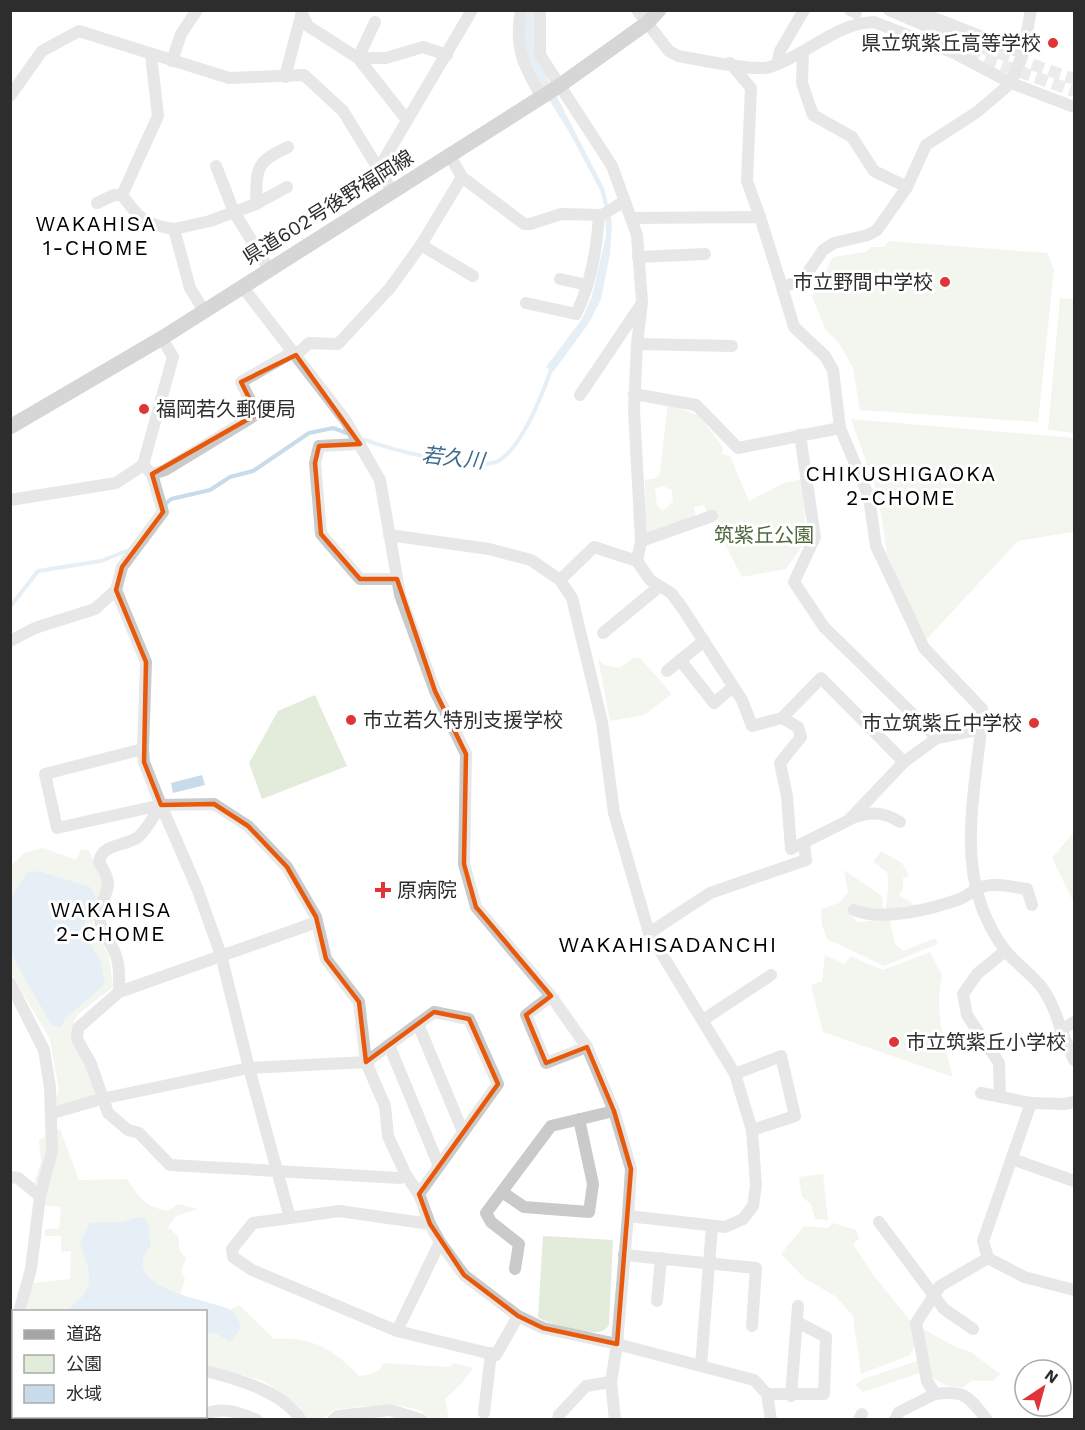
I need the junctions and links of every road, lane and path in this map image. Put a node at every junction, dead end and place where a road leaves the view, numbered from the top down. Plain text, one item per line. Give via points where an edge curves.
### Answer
1 (197, 10) edge
2 (472, 10) edge
3 (521, 10) edge
4 (540, 10) edge
5 (637, 10) edge
6 (660, 10) edge
7 (804, 10) edge
8 (889, 10) edge
9 (914, 10) edge
10 (1031, 10) edge
11 (302, 12) edge
12 (375, 21) dead end
13 (647, 23) junction
14 (962, 30) junction
15 (947, 35) tunnel mouth
16 (803, 52) junction
17 (954, 52) junction
18 (1023, 53) junction
19 (151, 55) junction
20 (447, 55) junction
21 (358, 58) junction
22 (172, 61) junction
23 (730, 63) junction
24 (777, 64) junction
25 (285, 77) junction
26 (1011, 83) junction
27 (559, 86) junction
28 (10, 96) edge
29 (541, 96) junction
30 (1074, 107) edge
31 (407, 120) junction
32 (288, 147) dead end
33 (449, 154) junction
34 (216, 166) dead end
35 (379, 168) junction
36 (462, 177) junction
37 (287, 187) dead end
38 (907, 187) junction
39 (392, 191) junction
40 (122, 195) junction
41 (623, 202) junction
42 (97, 203) dead end
43 (256, 204) junction
44 (234, 212) junction
45 (601, 215) junction
46 (760, 217) junction
47 (631, 218) junction
48 (174, 229) junction
49 (421, 245) junction
50 (705, 254) dead end
51 (638, 257) junction
52 (269, 269) junction
53 (473, 276) dead end
54 (560, 279) dead end
55 (587, 285) junction
56 (242, 286) junction
57 (783, 287) junction
58 (642, 302) junction
59 (526, 303) dead end
60 (204, 311) junction
61 (162, 338) junction
62 (637, 344) junction
63 (732, 346) dead end
64 (294, 354) junction
65 (634, 394) junction
66 (580, 395) dead end
67 (10, 428) edge
68 (840, 428) junction
69 (800, 435) junction
70 (360, 444) junction
71 (147, 470) junction
72 (10, 500) edge
73 (712, 516) dead end
74 (389, 535) junction
75 (641, 541) junction
76 (637, 561) junction
77 (397, 579) junction
78 (560, 580) junction
79 (660, 586) junction
80 (116, 590) junction
81 (603, 633) dead end
82 (10, 641) edge
83 (704, 641) junction
84 (680, 660) junction
85 (667, 671) dead end
86 (734, 687) junction
87 (782, 718) junction
88 (981, 729) junction
89 (937, 738) junction
90 (142, 750) junction
91 (904, 762) junction
92 (161, 805) junction
93 (849, 820) junction
94 (900, 822) dead end
95 (804, 843) junction
96 (975, 891) junction
97 (1032, 905) dead end
98 (854, 910) dead end
99 (317, 922) junction
100 (649, 933) junction
101 (1005, 951) junction
102 (221, 955) junction
103 (771, 975) dead end
104 (10, 983) edge
105 (119, 992) junction
106 (551, 996) junction
107 (16, 1003) edge
108 (704, 1020) junction
109 (1074, 1022) edge
110 (418, 1024) junction
111 (1061, 1030) junction
112 (389, 1045) junction
113 (587, 1047) junction
114 (1074, 1060) edge
115 (366, 1062) junction
116 (249, 1068) junction
117 (735, 1074) junction
118 (981, 1093) dead end
119 (1000, 1096) junction
120 (101, 1099) junction
121 (1074, 1101) edge
122 (1031, 1103) junction
123 (614, 1112) junction
124 (52, 1113) junction
125 (579, 1119) junction
126 (752, 1130) junction
127 (464, 1132) junction
128 (1011, 1159) junction
129 (439, 1166) junction
130 (277, 1170) junction
131 (406, 1175) junction
132 (10, 1177) edge
133 (1074, 1181) edge
134 (502, 1192) junction
135 (419, 1194) junction
136 (40, 1196) junction
137 (628, 1216) junction
138 (290, 1218) junction
139 (879, 1222) dead end
140 (430, 1224) junction
141 (712, 1226) junction
142 (440, 1242) junction
143 (624, 1255) junction
144 (661, 1258) junction
145 (988, 1258) junction
146 (709, 1263) junction
147 (515, 1269) dead end
148 (1074, 1290) edge
149 (935, 1294) junction
150 (657, 1301) dead end
151 (798, 1306) dead end
152 (19, 1310) edge
153 (518, 1316) junction
154 (797, 1322) junction
155 (752, 1326) dead end
156 (973, 1329) dead end
157 (397, 1331) junction
158 (617, 1344) junction
159 (491, 1353) junction
160 (701, 1366) junction
161 (207, 1371) edge
162 (611, 1382) junction
163 (767, 1394) junction
164 (935, 1394) junction
165 (791, 1395) junction
166 (484, 1413) dead end
167 (207, 1414) edge
168 (257, 1419) edge
169 (301, 1419) edge
170 (333, 1419) edge
171 (422, 1419) edge
172 (558, 1419) edge
173 (615, 1419) edge
174 (771, 1419) edge
175 (895, 1419) edge
176 (987, 1419) edge

1 - 22 street via 181,34
2 - 20 street
3 - 29 street via 522,63
4 - 27 street via 540,55
5 - 13 street
6 - 13 main road, 県道602号後野福岡線
7 - 24 street via 780,51
8 - 15 street
9 - 14 street
10 - 18 street
11 - 21 street via 308,26
11 - 25 street
12 - 21 street
13 - 23 street via 669,51 678,56
13 - 27 main road, 県道602号後野福岡線
14 - 17 street
14 - 18 street
16 - 17 street via 844,28 874,22
16 - 24 street
16 - 38 street via 802,83 813,115 852,137 874,171
17 - 26 street
18 - 26 street
19 - 22 street
19 - 28 street via 79,32 42,51
19 - 40 street via 158,116
20 - 21 street via 423,47 386,58
20 - 31 street
21 - 31 street
22 - 25 street via 229,78
23 - 24 street via 767,68
23 - 46 street via 751,88 747,181
25 - 35 street via 304,75 343,111
26 - 30 street
26 - 38 street via 977,112 926,145
27 - 29 main road, 県道602号後野福岡線
27 - 41 street via 612,166
29 - 33 main road, 県道602号後野福岡線
31 - 35 street
32 - 43 street via 266,157 257,172
33 - 36 street
33 - 39 main road, 県道602号後野福岡線
34 - 44 street
35 - 39 street
36 - 45 street via 524,224 561,214
36 - 49 street
37 - 43 street
38 - 57 street via 877,230 822,250 802,281
39 - 52 main road, 県道602号後野福岡線
40 - 42 street
40 - 48 street via 139,219
41 - 45 street
41 - 47 street
43 - 44 street
44 - 48 street
44 - 52 street
45 - 55 street
46 - 47 street
46 - 57 street
47 - 51 street
48 - 60 street via 190,288
49 - 53 street
49 - 64 street via 390,288 338,344 309,343
50 - 51 street
51 - 58 street
52 - 56 main road, 県道602号後野福岡線
54 - 55 street
55 - 59 street via 576,314
56 - 60 main road, 県道602号後野福岡線
56 - 64 street
57 - 68 street via 794,327 825,356 833,370
58 - 62 street
58 - 66 street
60 - 61 main road, 県道602号後野福岡線
61 - 67 main road, 県道602号後野福岡線
61 - 71 street via 173,357
62 - 63 street
62 - 65 street
64 - 70 street
64 - 71 street via 241,382 257,414 165,470
65 - 69 street via 696,405 738,448
65 - 75 street
68 - 69 street
68 - 88 street via 869,497 880,556 924,648 982,710
69 - 89 street via 815,537 794,582 824,627
70 - 74 street via 380,480
70 - 77 street via 319,446 315,463 321,534 360,579
71 - 72 street via 116,483
71 - 80 street via 163,512 122,567
73 - 75 street
74 - 77 street
74 - 78 street via 511,553 531,560
75 - 76 street
76 - 78 street via 594,547
76 - 79 street via 642,572
77 - 106 street via 435,691 466,754 464,864 476,907
78 - 100 street via 572,598 602,722 614,813
79 - 81 street
79 - 83 street via 681,606
80 - 82 street via 94,609 35,628
80 - 90 street via 146,662
83 - 84 street
83 - 86 street
84 - 85 street
84 - 86 street via 714,703
86 - 87 street via 752,726
87 - 91 street via 821,678
87 - 95 street via 798,727 801,737 780,764 791,849
88 - 89 street
88 - 96 street via 970,841
89 - 91 street
90 - 92 street
90 - 92 street via 45,774 57,828
91 - 93 street
92 - 99 street via 214,804 248,826 287,867
92 - 102 street via 198,888
92 - 105 street via 138,837 100,855 109,888 99,922 117,958
93 - 94 street via 867,813 888,814
93 - 95 street
95 - 100 street via 807,860 710,893
96 - 97 street via 982,886 1000,885 1027,890
96 - 98 street via 888,916 865,915
96 - 101 street
99 - 102 street
99 - 115 street via 326,959 359,1002
100 - 108 street
101 - 111 street via 1042,988
101 - 119 street via 977,974 963,994 967,1015 999,1063
102 - 105 street
102 - 116 street
103 - 108 street
104 - 107 street
105 - 120 street via 78,1028 77,1039 91,1064
106 - 113 street
106 - 113 street via 526,1016 546,1063
107 - 124 street via 44,1050
108 - 117 street
109 - 111 street
110 - 112 street
110 - 127 street
110 - 127 street via 434,1012 469,1018 498,1084
111 - 114 street
112 - 115 street
112 - 129 street
113 - 123 street
115 - 116 street
115 - 131 street via 385,1106 388,1136
116 - 120 street
116 - 130 street
117 - 126 street
117 - 126 street via 781,1056 795,1116
118 - 119 street
119 - 122 street
120 - 124 street
120 - 130 street via 113,1119 139,1133 170,1165
121 - 122 street
122 - 128 street
123 - 125 street
123 - 137 street via 631,1169
124 - 136 street via 52,1151
125 - 134 street via 551,1126
125 - 134 street via 593,1184 589,1212 524,1207
126 - 141 street via 756,1185 753,1206 743,1219 725,1227
127 - 129 street
128 - 133 street
128 - 145 street via 983,1241
129 - 135 street
130 - 131 street via 400,1178
130 - 138 street
131 - 135 street
132 - 136 street via 18,1178
134 - 147 street via 486,1213 491,1222 519,1244
135 - 140 street
136 - 152 street via 31,1269
137 - 141 street
137 - 143 street
138 - 140 street via 339,1211
138 - 157 street via 253,1223 232,1249 233,1257 252,1270
139 - 149 street
140 - 142 street
141 - 146 street
142 - 153 street via 464,1275
142 - 157 street
143 - 144 street
143 - 158 street
144 - 146 street
144 - 150 street
145 - 148 street via 1024,1277
145 - 149 street via 947,1281
146 - 155 street via 756,1268
146 - 160 street
149 - 156 street via 944,1309
149 - 164 street via 916,1323 927,1381
151 - 154 street
153 - 158 street via 543,1328
153 - 159 street via 496,1355
154 - 165 street
154 - 165 street via 826,1337 825,1394
157 - 159 street
158 - 160 street
158 - 162 street
159 - 166 street
160 - 163 street via 754,1380
161 - 169 street via 272,1394
162 - 172 street via 586,1386
162 - 173 street
163 - 165 street
163 - 174 street
164 - 175 street via 899,1412
164 - 176 street via 955,1391 971,1399
167 - 168 street via 221,1410
170 - 171 street via 390,1410

